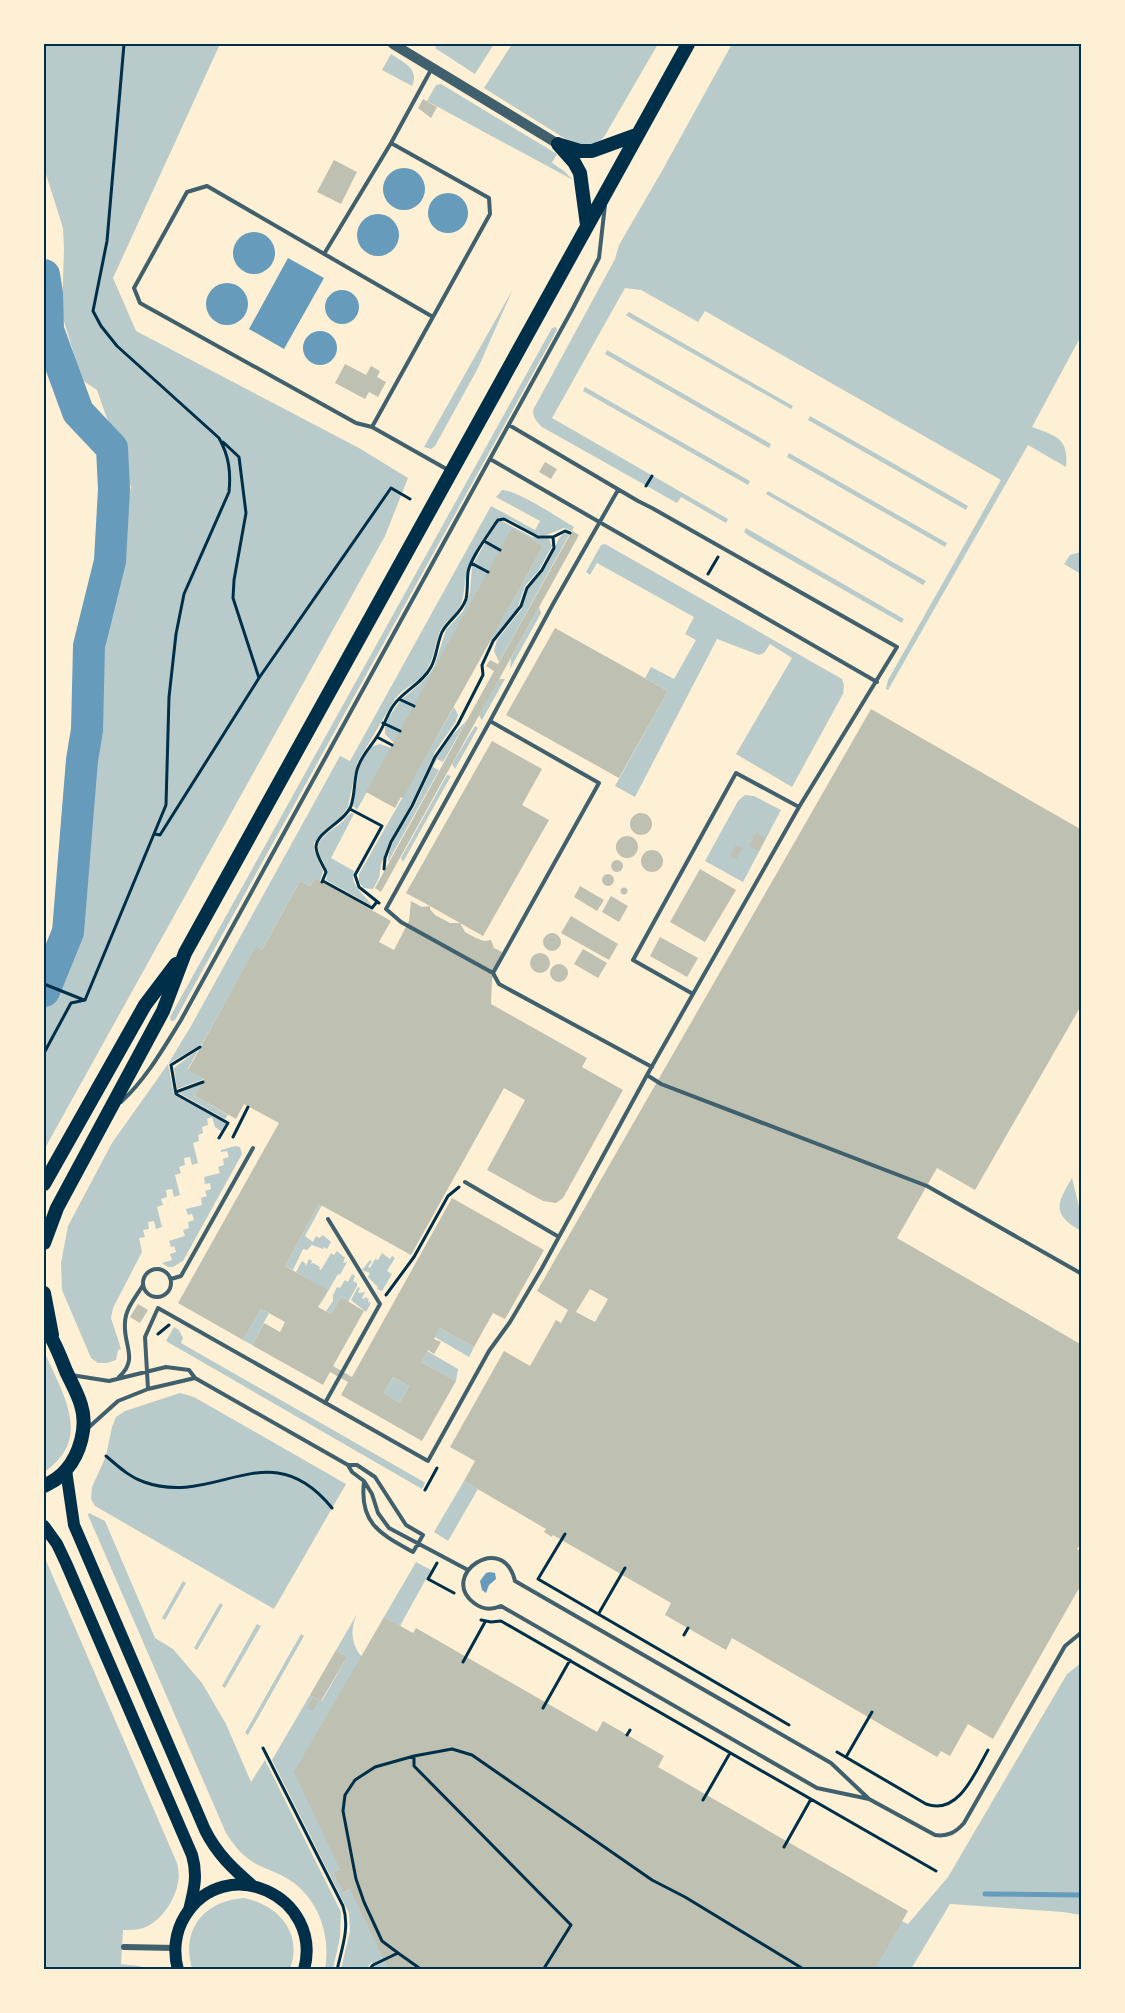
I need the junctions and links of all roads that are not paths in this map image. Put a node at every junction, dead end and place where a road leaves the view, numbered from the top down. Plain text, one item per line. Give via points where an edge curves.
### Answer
1 (688, 44) edge
2 (398, 45) edge
3 (433, 68) junction
4 (636, 135) junction
5 (391, 143) junction
6 (558, 144) junction
7 (606, 190) junction
8 (587, 225) junction
9 (324, 254) junction
10 (433, 317) junction
11 (509, 425) junction
12 (372, 427) junction
13 (490, 458) junction
14 (451, 471) junction
15 (618, 490) junction
16 (599, 522) junction
17 (876, 682) junction
18 (490, 721) junction
19 (799, 807) junction
20 (184, 952) junction
21 (493, 973) junction
22 (693, 994) junction
23 (652, 1067) junction
24 (647, 1075) junction
25 (109, 1113) junction
26 (253, 1148) dead end
27 (465, 1182) road end
28 (44, 1184) edge
29 (328, 1219) dead end
30 (559, 1237) junction
31 (44, 1243) edge
32 (1082, 1274) edge
33 (171, 1279) junction
34 (143, 1285) junction
35 (44, 1293) edge
36 (160, 1296) junction
37 (158, 1308) junction
38 (44, 1326) edge
39 (53, 1340) junction
40 (147, 1371) junction
41 (68, 1374) junction
42 (195, 1378) junction
43 (117, 1379) junction
44 (148, 1389) junction
45 (325, 1402) junction
46 (82, 1433) junction
47 (348, 1465) junction
48 (66, 1470) junction
49 (364, 1481) junction
50 (44, 1486) edge
51 (44, 1526) edge
52 (418, 1544) junction
53 (468, 1570) junction
54 (1082, 1632) edge
55 (869, 1799) junction
56 (253, 1886) junction
57 (189, 1910) junction
58 (124, 1947) dead end
59 (175, 1948) junction
60 (178, 1970) edge
61 (304, 1970) edge

1 - 4 main road
2 - 3 street
3 - 5 lane
3 - 6 street
4 - 6 main road via 592,151
4 - 7 main road
5 - 9 lane
5 - 10 lane via 489,198 490,214
6 - 8 main road via 580,173
7 - 8 main road
7 - 11 lane via 599,258
8 - 14 main road
9 - 10 lane
9 - 12 lane via 207,186 187,192 134,288 140,303 356,423
10 - 12 lane
11 - 13 lane
11 - 15 lane
12 - 14 lane
13 - 16 lane
13 - 25 lane via 181,1020 130,1094
14 - 20 main road
15 - 16 lane
15 - 17 lane via 897,647
16 - 17 lane
16 - 18 lane
17 - 19 lane
18 - 21 lane via 386,909 400,921
18 - 21 lane via 599,783
19 - 22 lane
19 - 22 lane via 736,773 633,960
20 - 25 main road via 163,1011
20 - 28 main road via 145,1005
21 - 23 lane via 499,984
22 - 23 lane
23 - 24 lane
24 - 30 lane
24 - 32 lane via 661,1084 927,1186
25 - 31 main road via 57,1208
26 - 33 lane via 181,1276
27 - 30 lane
29 - 45 lane via 380,1304
30 - 45 lane via 428,1461
33 - 34 lane via 165,1271 156,1269 147,1272
33 - 36 lane via 168,1292
34 - 36 lane via 147,1293
34 - 43 lane via 127,1312 124,1324 129,1362
35 - 39 main road
36 - 37 lane
37 - 40 lane via 145,1337
37 - 45 lane
38 - 39 main road
39 - 41 main road
40 - 42 lane via 176,1368 189,1370
40 - 43 lane
40 - 44 lane
41 - 43 lane
41 - 46 main road via 82,1406
42 - 44 lane
42 - 47 lane
44 - 46 lane via 118,1401
46 - 48 main road
47 - 49 lane
47 - 52 lane via 357,1465 375,1477 406,1525 423,1535
48 - 50 main road
48 - 56 main road via 74,1525 205,1830 230,1866
49 - 52 lane via 389,1528
49 - 52 lane via 362,1497 374,1527 413,1552
51 - 57 main road via 66,1563 192,1855 196,1882
52 - 53 lane
53 - 55 lane via 480,1559 496,1558 509,1567 515,1581 831,1763
53 - 55 lane via 464,1585 476,1605 491,1609 501,1606 817,1788
54 - 55 lane via 1065,1646 959,1829 935,1835
56 - 57 main road via 218,1889
56 - 61 main road via 279,1898 298,1919 305,1937
57 - 59 main road via 179,1928
58 - 59 street
59 - 60 main road

